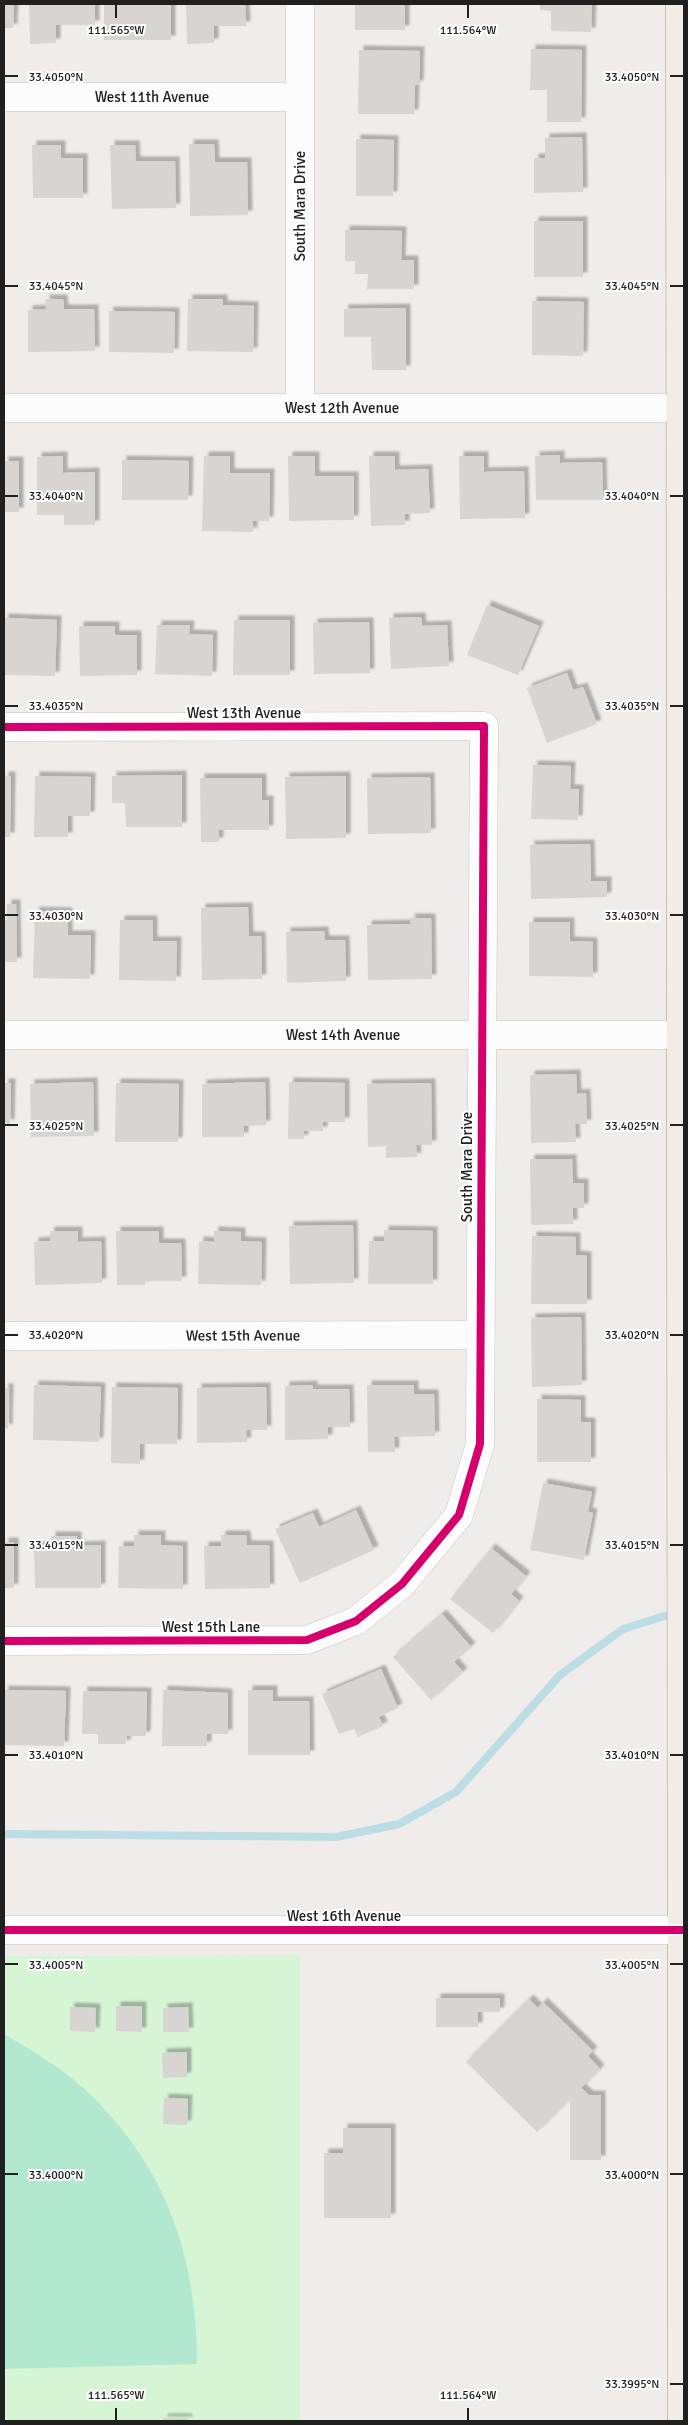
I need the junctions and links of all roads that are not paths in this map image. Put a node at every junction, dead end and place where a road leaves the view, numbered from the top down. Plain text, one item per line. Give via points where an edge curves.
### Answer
1 (300, 4) edge
2 (680, 4) edge
3 (4, 97) edge
4 (300, 97) junction
5 (300, 407) junction
6 (4, 408) edge
7 (680, 408) junction
8 (682, 561) edge
9 (484, 726) joint
10 (4, 727) edge
11 (4, 1035) edge
12 (481, 1035) junction
13 (681, 1035) junction
14 (481, 1335) junction
15 (4, 1336) edge
16 (682, 1373) edge
17 (402, 1584) joint
18 (4, 1641) edge
19 (4, 1930) edge
20 (683, 1930) edge
21 (682, 2421) edge

1 - 4 street, South Mara Drive
2 - 7 main road
3 - 4 street, West 11th Avenue
4 - 5 street, South Mara Drive
5 - 6 street, West 12th Avenue
5 - 7 street, West 12th Avenue
7 - 8 main road
8 - 13 main road
9 - 10 street, West 13th Avenue
9 - 12 street, South Mara Drive
11 - 12 street, West 14th Avenue
12 - 13 street, West 14th Avenue
12 - 14 street, South Mara Drive
13 - 16 main road
14 - 15 street, West 15th Avenue
14 - 17 street, South Mara Drive via 480,1444 459,1515
16 - 20 main road
17 - 18 street, West 15th Lane via 356,1621 306,1640
19 - 20 street, West 16th Avenue
20 - 21 main road

